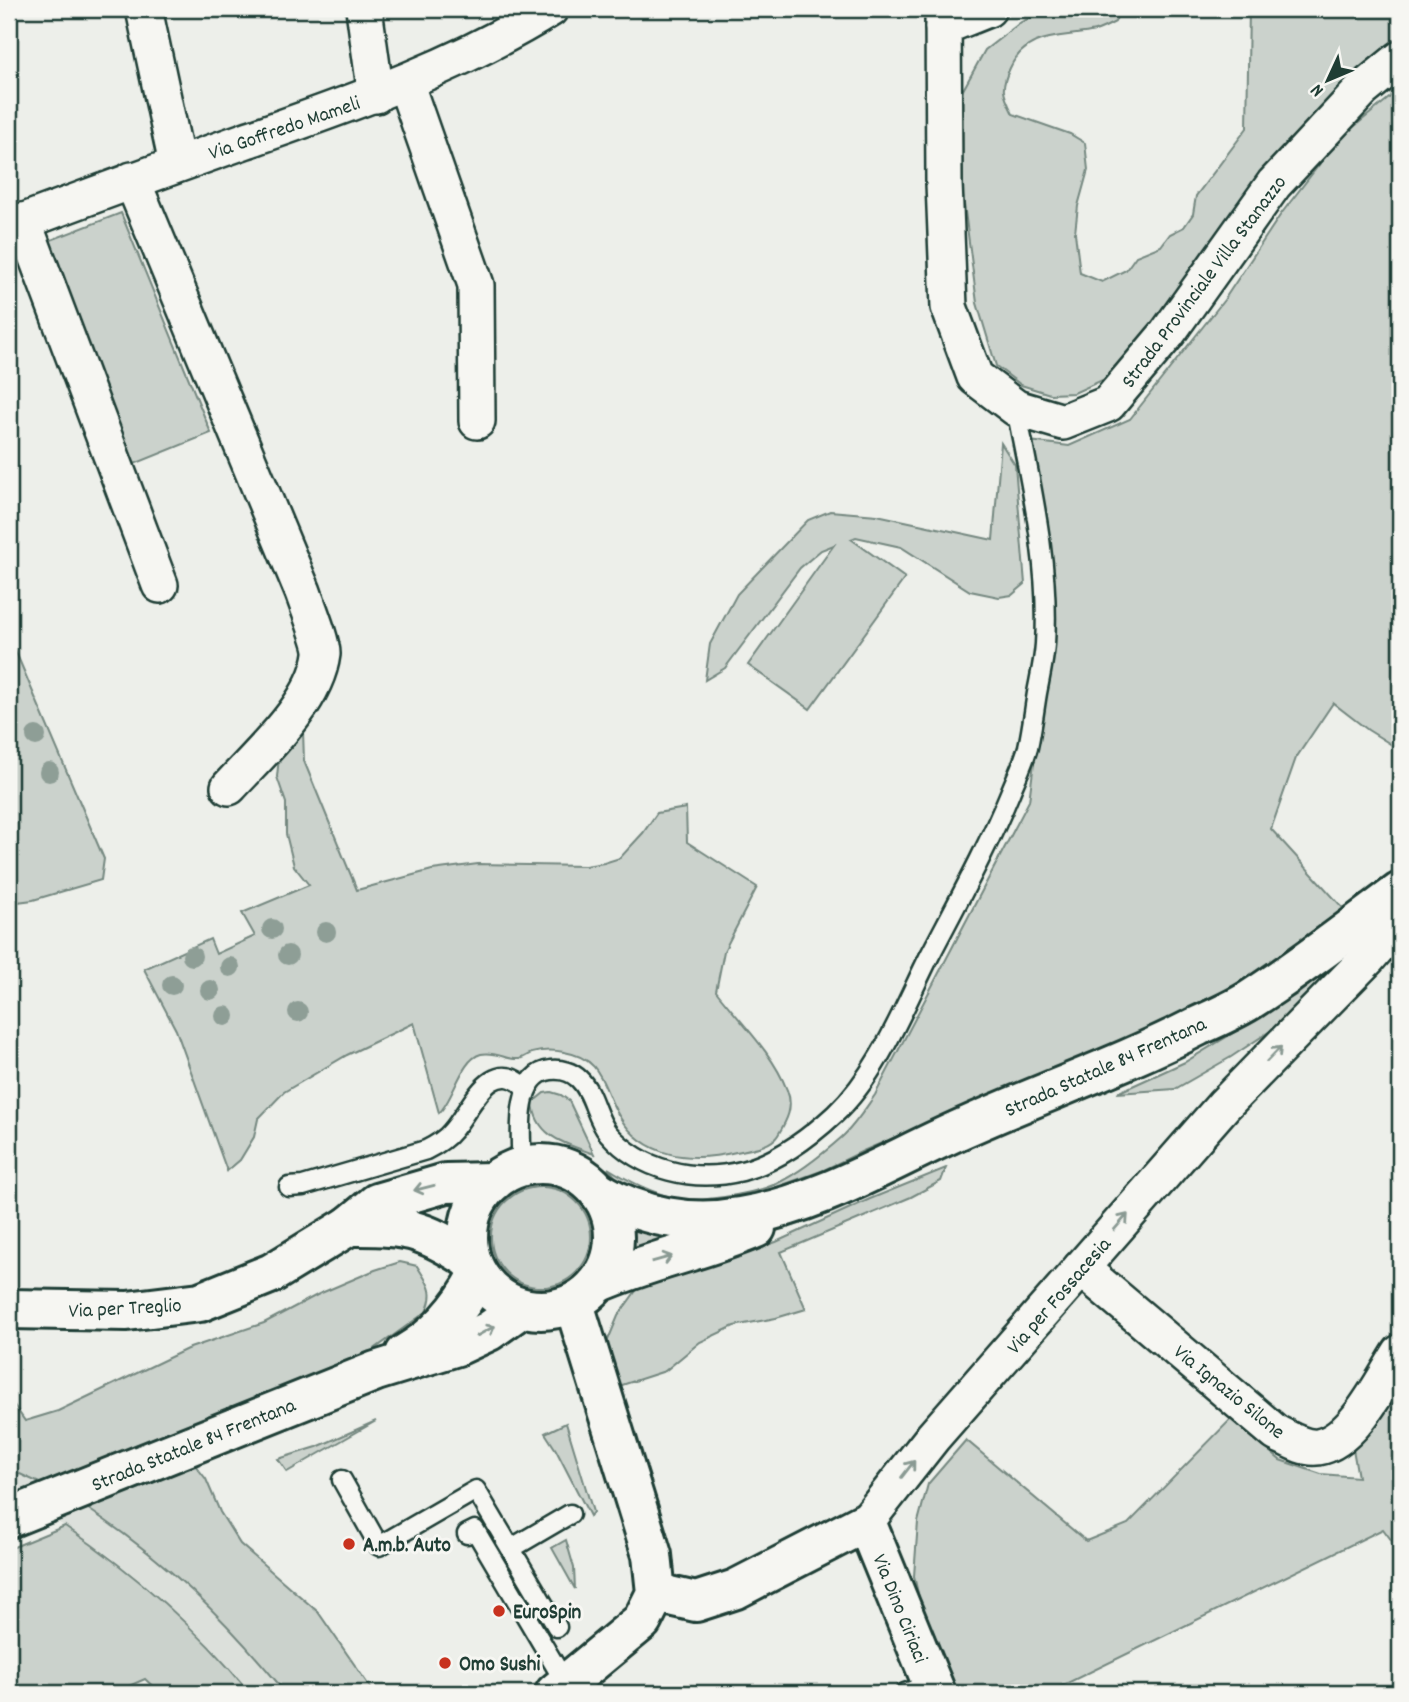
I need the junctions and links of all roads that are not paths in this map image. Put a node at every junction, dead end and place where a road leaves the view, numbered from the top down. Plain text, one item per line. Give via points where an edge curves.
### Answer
1 (144, 9) edge
2 (364, 9) edge
3 (550, 9) edge
4 (988, 9) edge
5 (943, 18) edge
6 (1400, 59) edge
7 (391, 88) junction
8 (177, 164) junction
9 (132, 180) junction
10 (16, 224) edge
11 (1016, 408) junction
12 (477, 421) dead end
13 (160, 585) dead end
14 (229, 787) dead end
15 (1400, 891) edge
16 (1400, 900) edge
17 (527, 1089) junction
18 (507, 1174) junction
19 (289, 1187) dead end
20 (598, 1191) junction
21 (790, 1206) junction
22 (349, 1226) junction
23 (474, 1267) junction
24 (1081, 1268) junction
25 (586, 1294) junction
26 (9, 1309) edge
27 (520, 1309) junction
28 (1400, 1353) edge
29 (376, 1371) junction
30 (342, 1480) dead end
31 (570, 1514) dead end
32 (9, 1518) edge
33 (866, 1522) junction
34 (467, 1534) dead end
35 (512, 1548) junction
36 (656, 1593) junction
37 (557, 1628) dead end
38 (561, 1689) edge
39 (925, 1690) edge

1 - 8 street
2 - 7 street
3 - 7 street, Via Goffredo Mameli via 512,32
4 - 5 street
5 - 11 street, Strada Provinciale Villa Stanazzo via 949,307 975,377
6 - 11 street, Strada Provinciale Villa Stanazzo via 1362,90 1274,184 1167,334 1108,404 1063,422
7 - 8 street, Via Goffredo Mameli
7 - 12 street via 476,285
8 - 9 street, Via Goffredo Mameli
9 - 10 street, Via Goffredo Mameli
9 - 14 street via 303,592 322,652 292,719
10 - 13 street
11 - 17 lane via 1037,513 1045,585 1045,646 1028,749 996,827 871,1070 815,1132 765,1162 715,1175 673,1173 635,1156 608,1133 581,1080 566,1071 544,1071
15 - 21 main road, Strada Statale 84 Frentana via 1249,1001 1147,1052
24 -> 16 street, Via per Fossacesia via 1224,1105 1368,958 1393,929
17 - 18 lane
17 - 19 lane via 512,1078 498,1078 476,1094 440,1143
18 - 20 main road via 538,1164 561,1166
18 -> 22 main road, Via per Treglio via 391,1197
18 - 23 main road via 481,1195 472,1209 467,1242
20 - 21 main road, Strada Statale 84 Frentana via 632,1209 666,1218 738,1218
20 - 25 main road via 615,1232 613,1254 605,1274
25 -> 21 main road, Strada Statale 84 Frentana via 633,1268 724,1242 761,1226
22 - 23 main road via 393,1226 429,1234
22 - 26 main road, Via per Treglio via 272,1273 200,1302 127,1311
23 - 27 main road via 496,1295
23 - 29 main road, Strada Statale 84 Frentana via 468,1295 451,1316 430,1337
24 - 28 street, Via Ignazio Silone via 1276,1433 1300,1445 1317,1447 1353,1425
33 -> 24 street, Via per Fossacesia via 933,1437
25 - 27 main road via 557,1310
25 - 36 main road via 592,1358 652,1555
29 -> 27 main road, Strada Statale 84 Frentana via 457,1346
29 - 32 main road, Strada Statale 84 Frentana
30 - 35 lane via 379,1546 476,1490
31 - 35 lane
33 - 36 main road, Via per Fossacesia via 736,1588 696,1602
33 - 39 main road, Via Dino Ciriaci
34 - 38 lane via 475,1530
35 - 37 lane
36 - 38 main road via 642,1620

